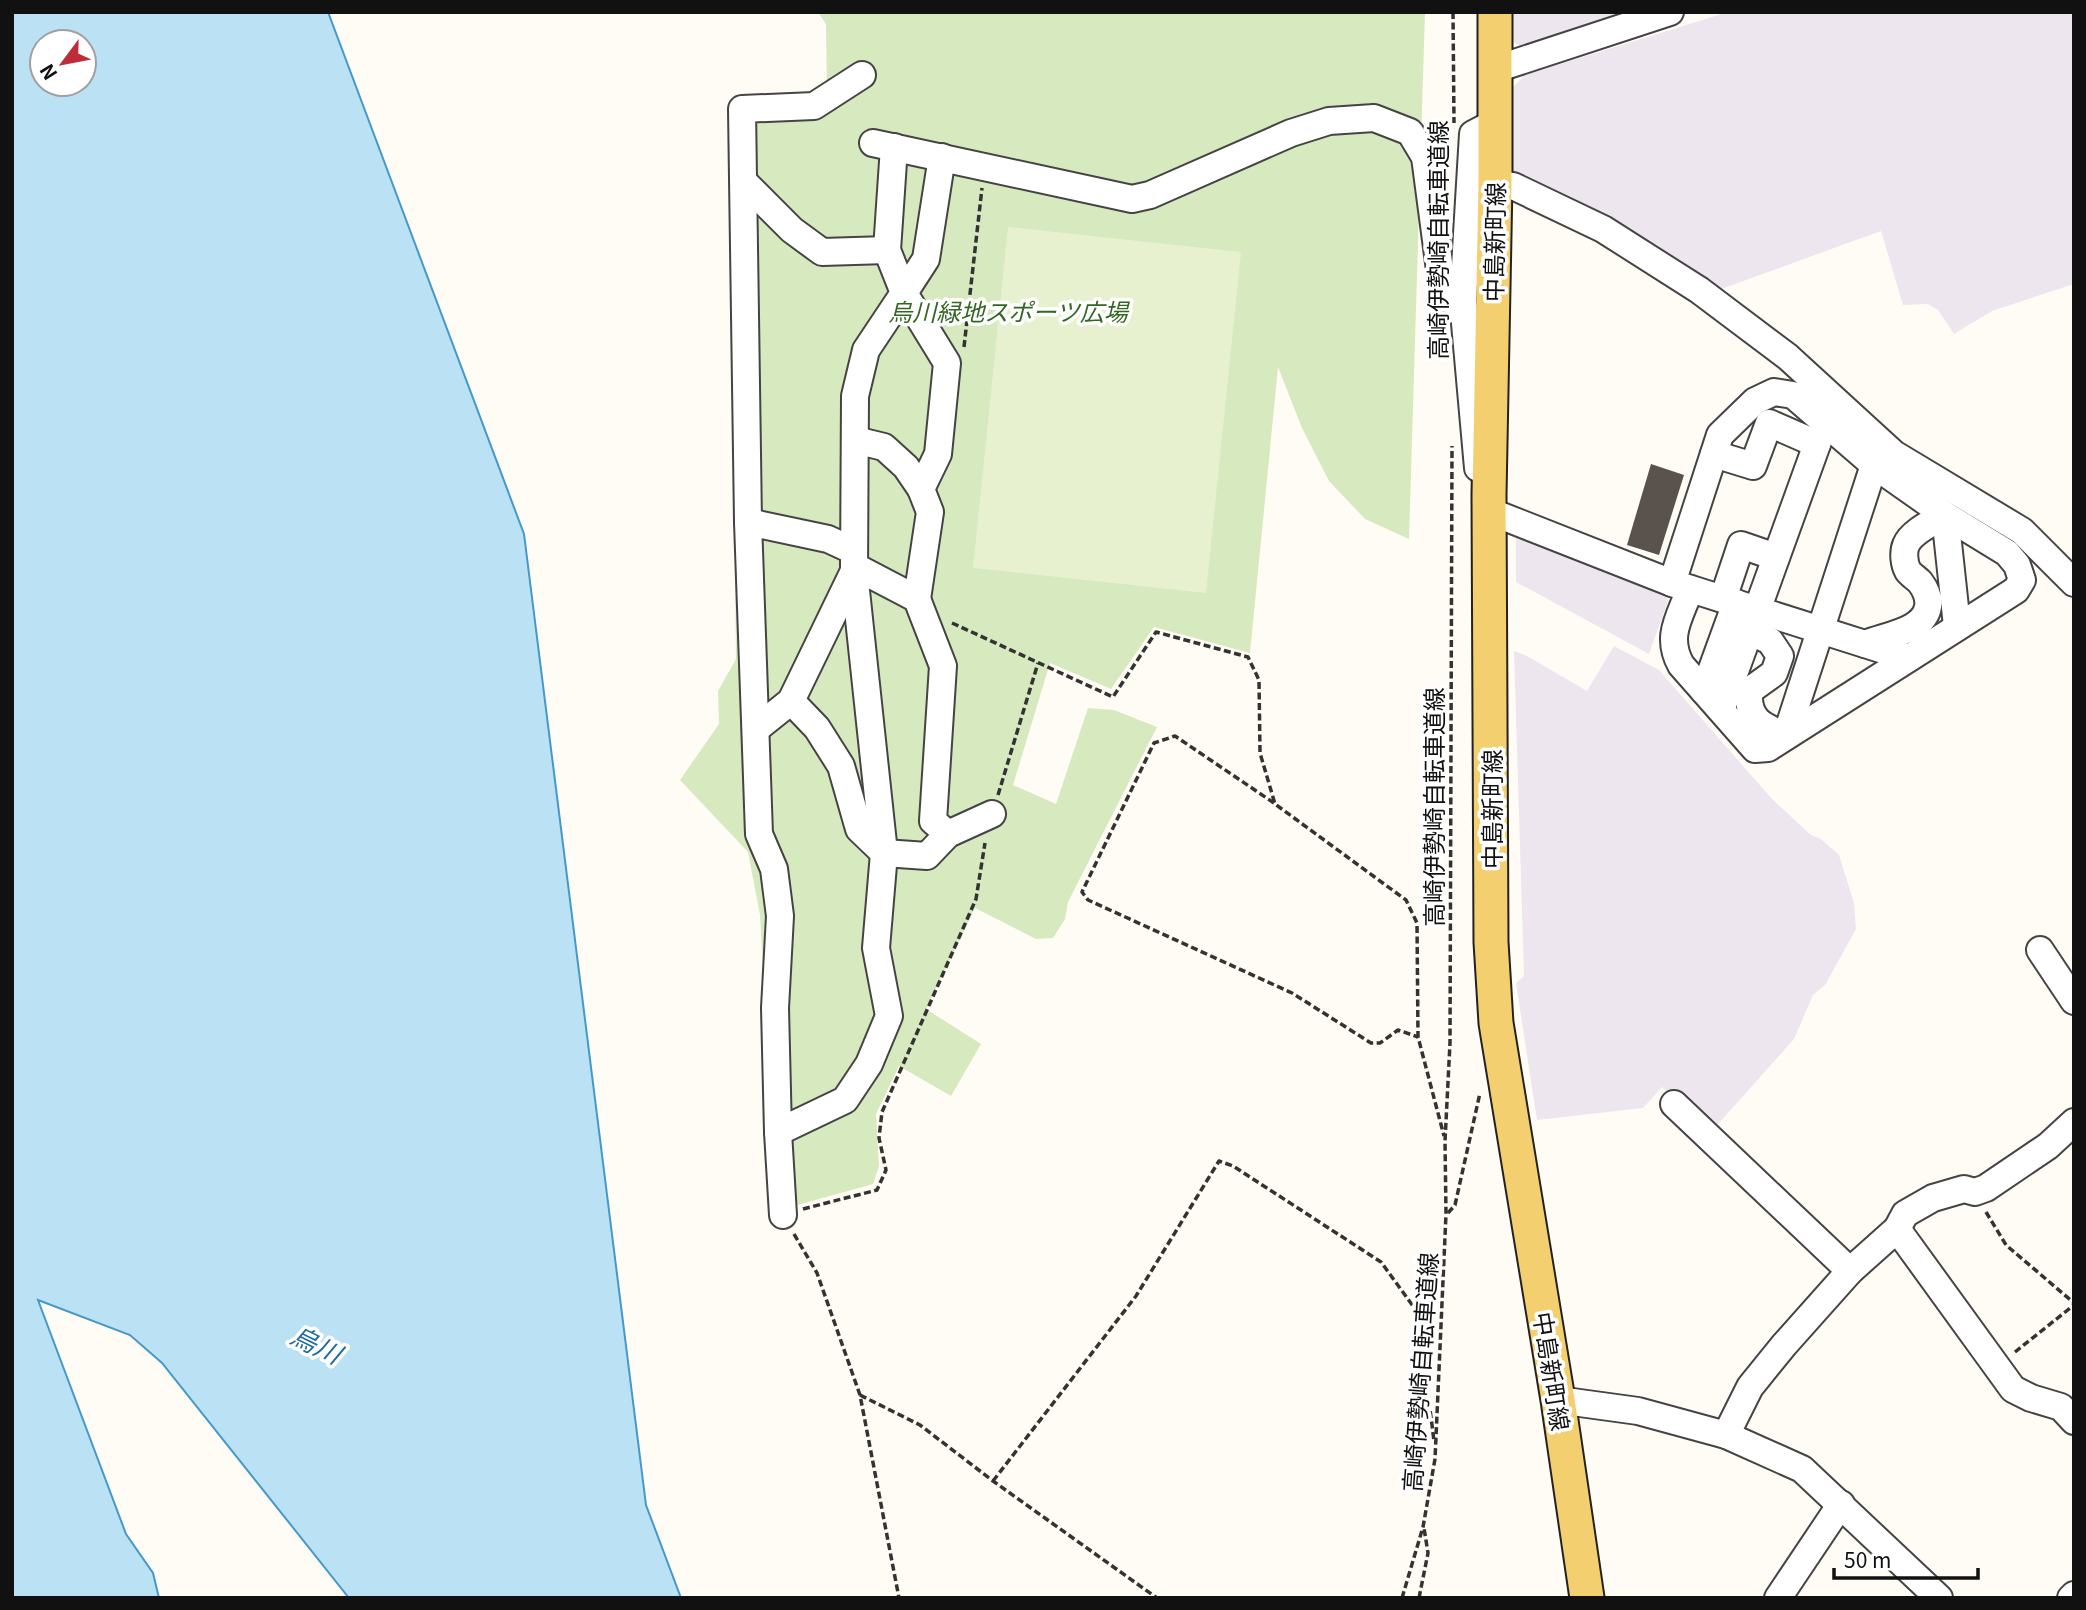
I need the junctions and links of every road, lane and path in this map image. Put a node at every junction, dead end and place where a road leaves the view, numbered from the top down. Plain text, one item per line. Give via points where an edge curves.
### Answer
1 (1453, 12) edge
2 (1494, 12) edge
3 (1670, 12) edge
4 (1496, 69) junction
5 (862, 75) dead end
6 (1494, 123) junction
7 (1454, 133) dead end
8 (942, 157) junction
9 (985, 166) junction
10 (744, 182) junction
11 (1495, 183) junction
12 (887, 250) junction
13 (904, 293) junction
14 (1463, 302) junction
15 (964, 347) dead end
16 (1821, 433) junction
17 (1452, 438) dead end
18 (855, 440) junction
19 (1714, 454) junction
20 (1874, 465) junction
21 (921, 489) junction
22 (1489, 503) junction
23 (1945, 515) junction
24 (748, 522) junction
25 (1776, 557) junction
26 (854, 563) junction
27 (2074, 583) edge
28 (1681, 586) junction
29 (917, 599) junction
30 (1741, 611) junction
31 (945, 618) dead end
32 (1957, 626) junction
33 (1820, 629) junction
34 (1865, 644) junction
35 (1909, 658) junction
36 (1038, 663) junction
37 (1712, 700) junction
38 (791, 701) junction
39 (756, 729) junction
40 (1786, 736) junction
41 (1275, 804) junction
42 (992, 814) junction
43 (948, 834) junction
44 (884, 853) junction
45 (2040, 950) dead end
46 (2074, 1001) edge
47 (1418, 1037) junction
48 (1504, 1072) junction
49 (1674, 1104) dead end
50 (2074, 1122) edge
51 (778, 1132) junction
52 (1446, 1141) junction
53 (1975, 1192) junction
54 (1446, 1214) junction
55 (783, 1215) junction
56 (1897, 1229) junction
57 (1850, 1271) junction
58 (2074, 1304) edge
59 (1997, 1366) junction
60 (860, 1395) junction
61 (1558, 1399) junction
62 (2074, 1421) edge
63 (1726, 1435) junction
64 (1435, 1451) junction
65 (993, 1481) junction
66 (1841, 1504) junction
67 (1423, 1527) junction
68 (899, 1598) edge
69 (1157, 1598) edge
70 (1402, 1598) edge
71 (1419, 1598) edge
72 (1587, 1598) edge
73 (1778, 1598) edge
74 (1939, 1598) edge

1 - 7 path, 高崎伊勢崎自転車道線
2 - 4 main road, 中島新町線
3 - 4 street
4 - 6 main road, 中島新町線
5 - 10 street via 814,106 742,108
6 - 11 main road, 中島新町線
6 - 14 street via 1473,134
8 - 9 street
8 - 12 street via 883,145
8 - 13 street via 926,259
9 - 14 street via 1132,199 1291,133 1329,121 1374,118 1410,132 1418,142 1425,158 1443,293
9 - 15 path
10 - 12 street via 792,230 822,251
10 - 24 street
11 - 22 main road, 中島新町線
11 - 27 street via 1513,186 1603,229 1699,290 1788,357 1894,454 2022,531
12 - 13 street
13 - 18 street via 866,350 855,396
13 - 21 street via 947,362 938,454
14 - 22 street via 1476,463
16 - 19 street via 1769,423 1753,466
16 - 19 street via 1793,395 1774,392 1755,401 1720,435
16 - 20 street
16 - 25 street
17 - 52 path, 高崎伊勢崎自転車道線
18 - 21 street via 884,447
18 - 26 street
19 - 28 street
20 - 23 street
20 - 33 street
21 - 29 street via 930,512
22 - 28 street
22 - 48 main road, 中島新町線 via 1491,942
23 - 32 street
23 - 32 street via 2007,553 2022,580 2016,590
23 - 34 street via 1906,544 1908,572 1928,594 1930,606 1923,619
24 - 26 street via 828,539
24 - 39 street
25 - 30 street
25 - 30 street via 1741,545
26 - 29 street
26 - 38 street
26 - 44 street
28 - 30 street
28 - 37 street via 1674,652
29 - 43 street via 943,666 933,821
30 - 33 street
30 - 37 street
30 - 40 street via 1780,656 1774,673 1749,691 1748,706 1766,727
31 - 36 path
32 - 35 street
33 - 34 street
33 - 40 street
34 - 35 street
35 - 40 street
36 - 41 path via 1113,697 1156,632 1248,657 1259,680 1260,753
36 - 42 path
37 - 40 street via 1755,749 1768,748
38 - 39 street
38 - 44 street via 817,728 841,766 859,829
39 - 51 street via 759,834 774,869 780,916 775,1008
41 - 47 path via 1406,900 1416,923
41 - 47 path via 1175,736 1154,743 1082,892 1088,900 1292,993 1371,1043 1380,1043 1398,1030
42 - 43 street
42 - 55 path via 976,899 882,1112 879,1138 886,1170 877,1190
43 - 44 street via 927,856
44 - 51 street via 876,948 889,1016 869,1065 845,1100
45 - 46 street
47 - 52 path
48 - 54 path via 1482,1085 1455,1205
48 - 61 main road, 中島新町線
49 - 57 street
50 - 53 street via 2048,1146
51 - 55 street
52 - 54 path, 高崎伊勢崎自転車道線
53 - 56 street via 1964,1189 1933,1198 1905,1214
53 - 58 path via 2006,1245
54 - 64 path, 高崎伊勢崎自転車道線
55 - 60 path via 817,1273
56 - 57 street
56 - 59 street
57 - 63 street via 1750,1387
58 - 59 path
59 - 62 street via 2013,1389 2062,1407
60 - 65 path via 920,1425
60 - 68 path
61 - 63 street via 1638,1410
61 - 72 main road, 中島新町線
63 - 66 street via 1802,1469
64 - 65 path via 1418,1313 1381,1262 1219,1161 1136,1296
64 - 67 path, 高崎伊勢崎自転車道線
65 - 69 path
66 - 73 street
66 - 74 street
67 - 70 path, 高崎伊勢崎自転車道線
67 - 71 path via 1429,1553

